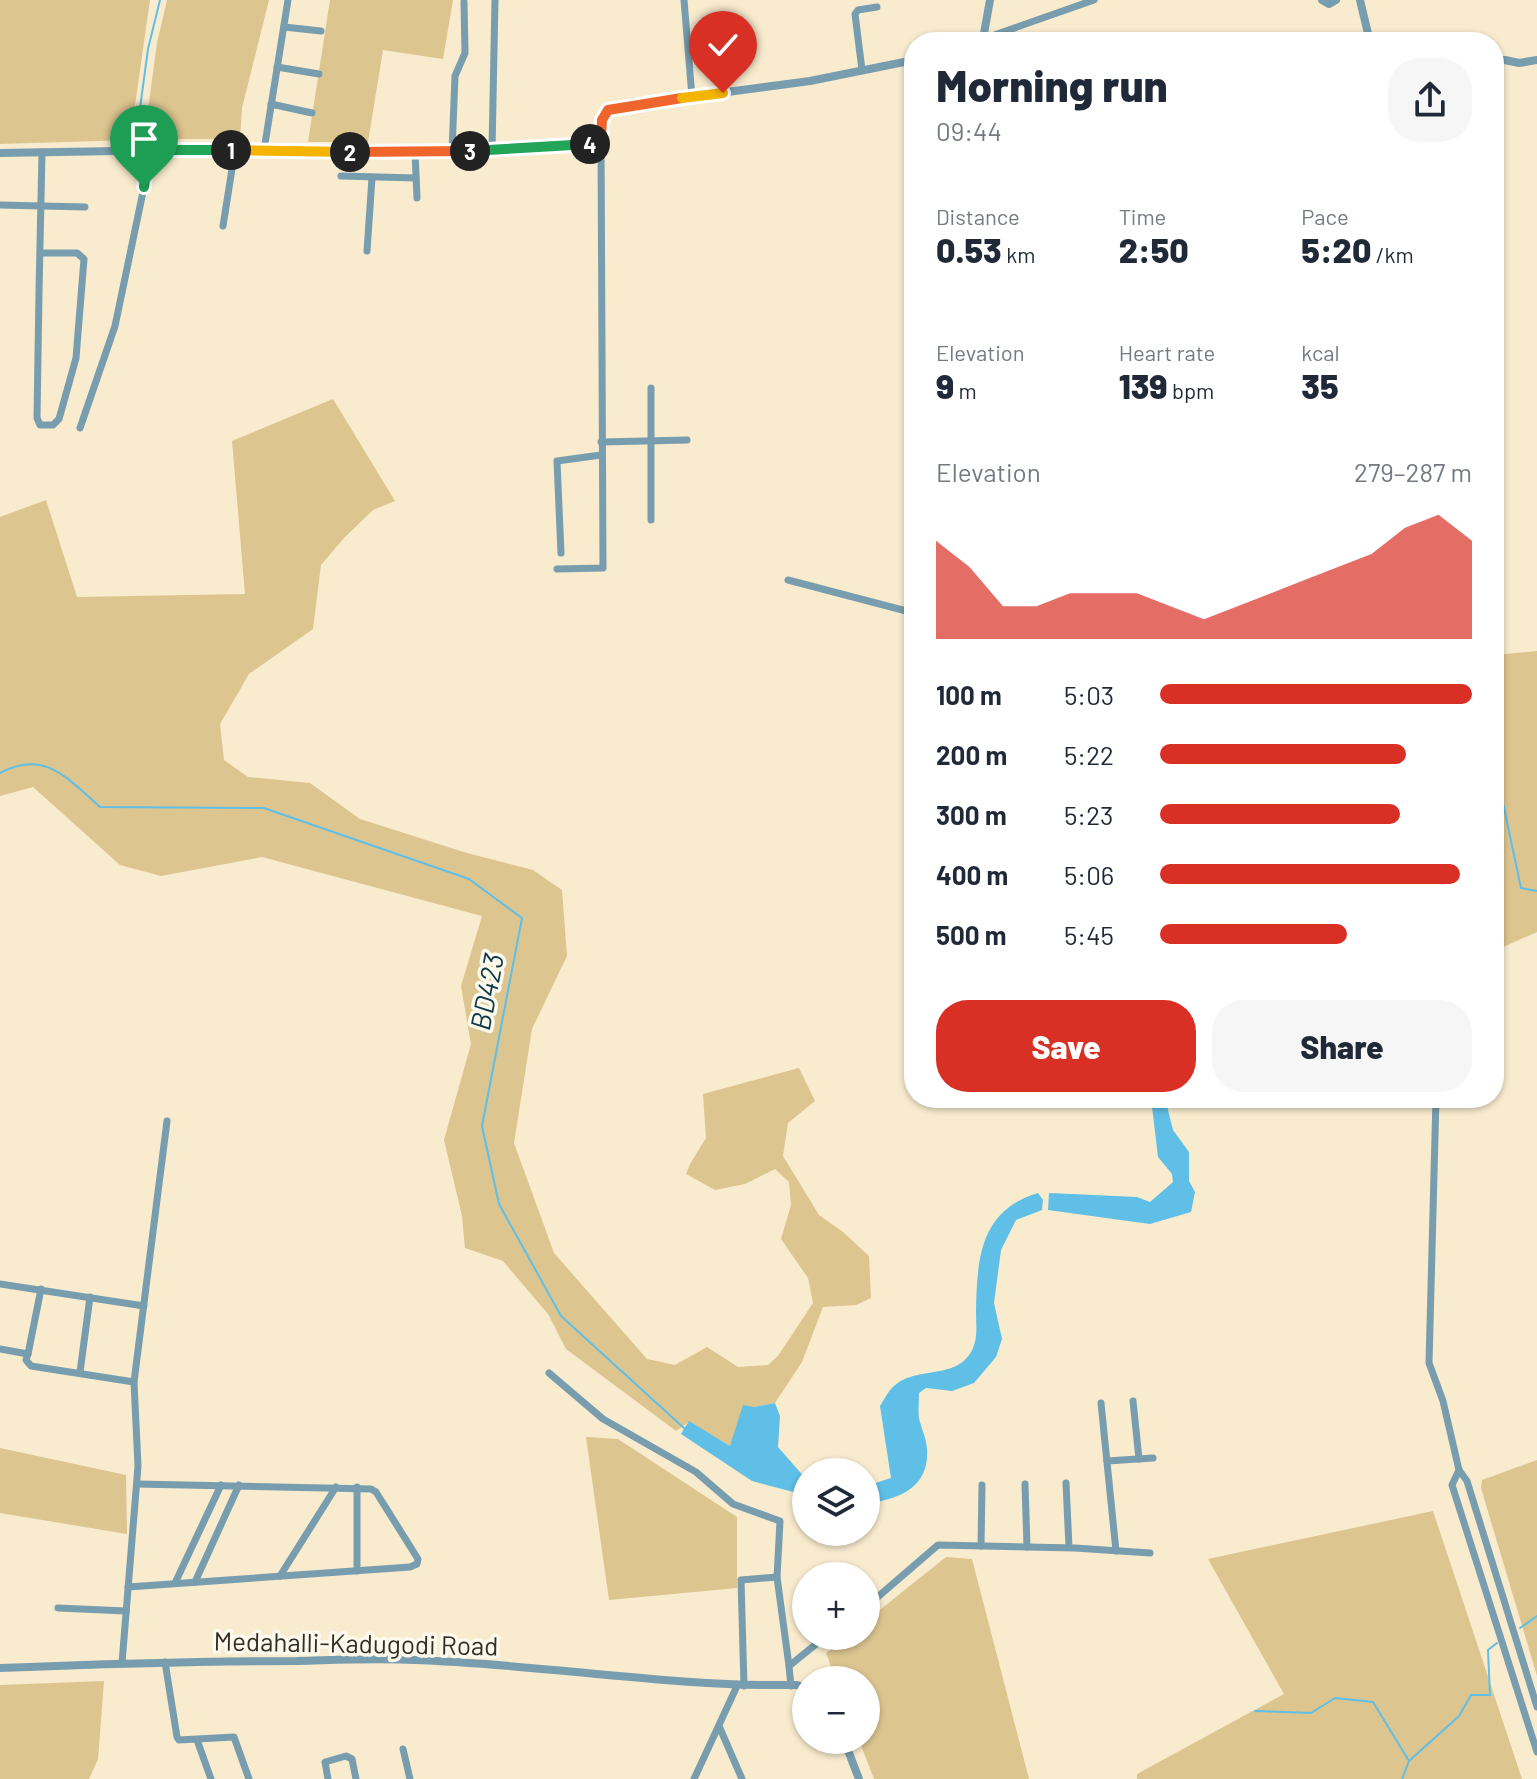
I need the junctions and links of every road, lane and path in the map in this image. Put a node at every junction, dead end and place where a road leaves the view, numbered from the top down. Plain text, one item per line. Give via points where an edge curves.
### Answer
1 (288, 0) edge
2 (495, 0) edge
3 (684, 0) edge
4 (990, 0) edge
5 (1094, 0) edge
6 (1322, 0) edge
7 (1336, 0) edge
8 (1360, 0) edge
9 (464, 2) edge
10 (877, 7) dead end
11 (284, 27) junction
12 (321, 31) dead end
13 (984, 32) edge
14 (1007, 32) edge
15 (1368, 32) edge
16 (719, 53) dead end
17 (1504, 60) edge
18 (1537, 60) edge
19 (904, 62) edge
20 (277, 67) junction
21 (862, 70) junction
22 (319, 74) dead end
23 (723, 93) junction
24 (692, 97) junction
25 (271, 104) junction
26 (312, 113) dead end
27 (601, 139) junction
28 (148, 150) junction
29 (235, 150) junction
30 (264, 150) junction
31 (492, 150) junction
32 (42, 152) junction
33 (415, 152) junction
34 (452, 152) junction
35 (0, 153) edge
36 (341, 176) dead end
37 (372, 178) junction
38 (416, 178) junction
39 (417, 198) dead end
40 (0, 205) edge
41 (41, 206) junction
42 (85, 207) dead end
43 (223, 226) dead end
44 (367, 251) dead end
45 (40, 253) junction
46 (651, 388) dead end
47 (80, 428) dead end
48 (687, 440) dead end
49 (651, 441) junction
50 (601, 442) junction
51 (601, 455) junction
52 (651, 520) dead end
53 (561, 553) dead end
54 (557, 569) dead end
55 (788, 580) dead end
56 (904, 610) edge
57 (1436, 1108) edge
58 (167, 1121) dead end
59 (0, 1284) edge
60 (41, 1289) junction
61 (90, 1297) junction
62 (144, 1306) junction
63 (0, 1349) edge
64 (28, 1354) junction
65 (80, 1372) junction
66 (549, 1373) dead end
67 (134, 1382) junction
68 (1133, 1401) dead end
69 (1101, 1403) dead end
70 (1153, 1458) dead end
71 (1139, 1459) junction
72 (1107, 1461) junction
73 (1459, 1470) junction
74 (1066, 1483) dead end
75 (137, 1484) junction
76 (1025, 1484) dead end
77 (221, 1485) junction
78 (239, 1485) junction
79 (982, 1485) dead end
80 (336, 1487) junction
81 (357, 1487) junction
82 (981, 1546) junction
83 (1027, 1547) junction
84 (1069, 1547) junction
85 (1116, 1551) junction
86 (1150, 1553) dead end
87 (357, 1571) junction
88 (280, 1576) junction
89 (777, 1577) junction
90 (195, 1582) junction
91 (175, 1583) junction
92 (128, 1587) junction
93 (880, 1595) edge
94 (58, 1608) dead end
95 (126, 1611) junction
96 (809, 1650) edge
97 (165, 1662) junction
98 (122, 1663) junction
99 (789, 1666) junction
100 (0, 1668) edge
101 (740, 1686) junction
102 (791, 1686) joint
103 (1537, 1707) edge
104 (719, 1726) junction
105 (197, 1740) junction
106 (403, 1749) dead end
107 (1537, 1752) edge
108 (849, 1754) edge
109 (211, 1779) edge
110 (249, 1779) edge
111 (328, 1779) edge
112 (356, 1779) edge
113 (410, 1779) edge
114 (694, 1779) edge
115 (742, 1779) edge
116 (859, 1779) edge

1 - 11 street
2 - 31 street
3 - 24 street
4 - 13 street
5 - 14 street
6 - 7 street
8 - 15 street
9 - 34 street via 465,53 455,76
10 - 21 street via 855,14
11 - 12 street
11 - 20 street
16 - 23 street
17 - 18 street
19 - 21 street
20 - 22 street
20 - 25 street
21 - 23 street
23 - 24 street
24 - 27 street via 608,110
25 - 26 street
25 - 30 street
27 - 31 street via 594,144
27 - 50 street
28 - 29 street
28 - 32 street
28 - 47 street via 115,326
29 - 30 street
29 - 43 street
30 - 33 street
31 - 34 street
32 - 35 street
32 - 41 street
33 - 34 street
33 - 38 street
36 - 37 street
37 - 38 street
37 - 44 street
38 - 39 street
40 - 41 street
41 - 42 street
41 - 45 street
45 - 45 street via 77,253 84,259 76,358 53,425 40,425 37,418
46 - 49 street
48 - 49 street
49 - 50 street
49 - 52 street
50 - 51 street
51 - 53 street via 557,461
51 - 54 street via 603,568
55 - 56 street
57 - 73 street via 1429,1363
58 - 62 street
59 - 60 street
60 - 61 street
60 - 64 street
61 - 62 street
61 - 65 street
62 - 67 street
63 - 64 street
64 - 65 street via 31,1366
65 - 67 street
66 - 89 street via 603,1419 696,1472 733,1504 780,1521
67 - 75 street
68 - 71 street
69 - 72 street
70 - 71 street
71 - 72 street
72 - 85 street
73 - 103 street via 1467,1481
73 - 107 street via 1452,1485
74 - 84 street
75 - 77 street
75 - 92 street
76 - 83 street
77 - 78 street
77 - 91 street
78 - 80 street
78 - 90 street
79 - 82 street
80 - 81 street
80 - 88 street
81 - 87 street
81 - 87 street via 376,1492 418,1559 410,1567
82 - 83 street
82 - 93 street via 938,1545
83 - 84 street
84 - 85 street
85 - 86 street
87 - 88 street
88 - 90 street
89 - 99 street
89 - 101 street via 741,1580
90 - 91 street
91 - 92 street
92 - 95 street
94 - 95 street
95 - 98 street
96 - 99 street
97 - 98 street, Medahalli-Kadugodi Road
97 - 101 street, Medahalli-Kadugodi Road via 413,1660
97 - 105 street via 177,1737
98 - 100 street, Medahalli-Kadugodi Road
99 - 102 street
101 - 102 street, Medahalli-Kadugodi Road
101 - 104 street
104 - 114 street
104 - 115 street
105 - 109 street
105 - 110 street via 234,1737
106 - 113 street
108 - 116 street
111 - 112 street via 325,1762 346,1756 352,1759

